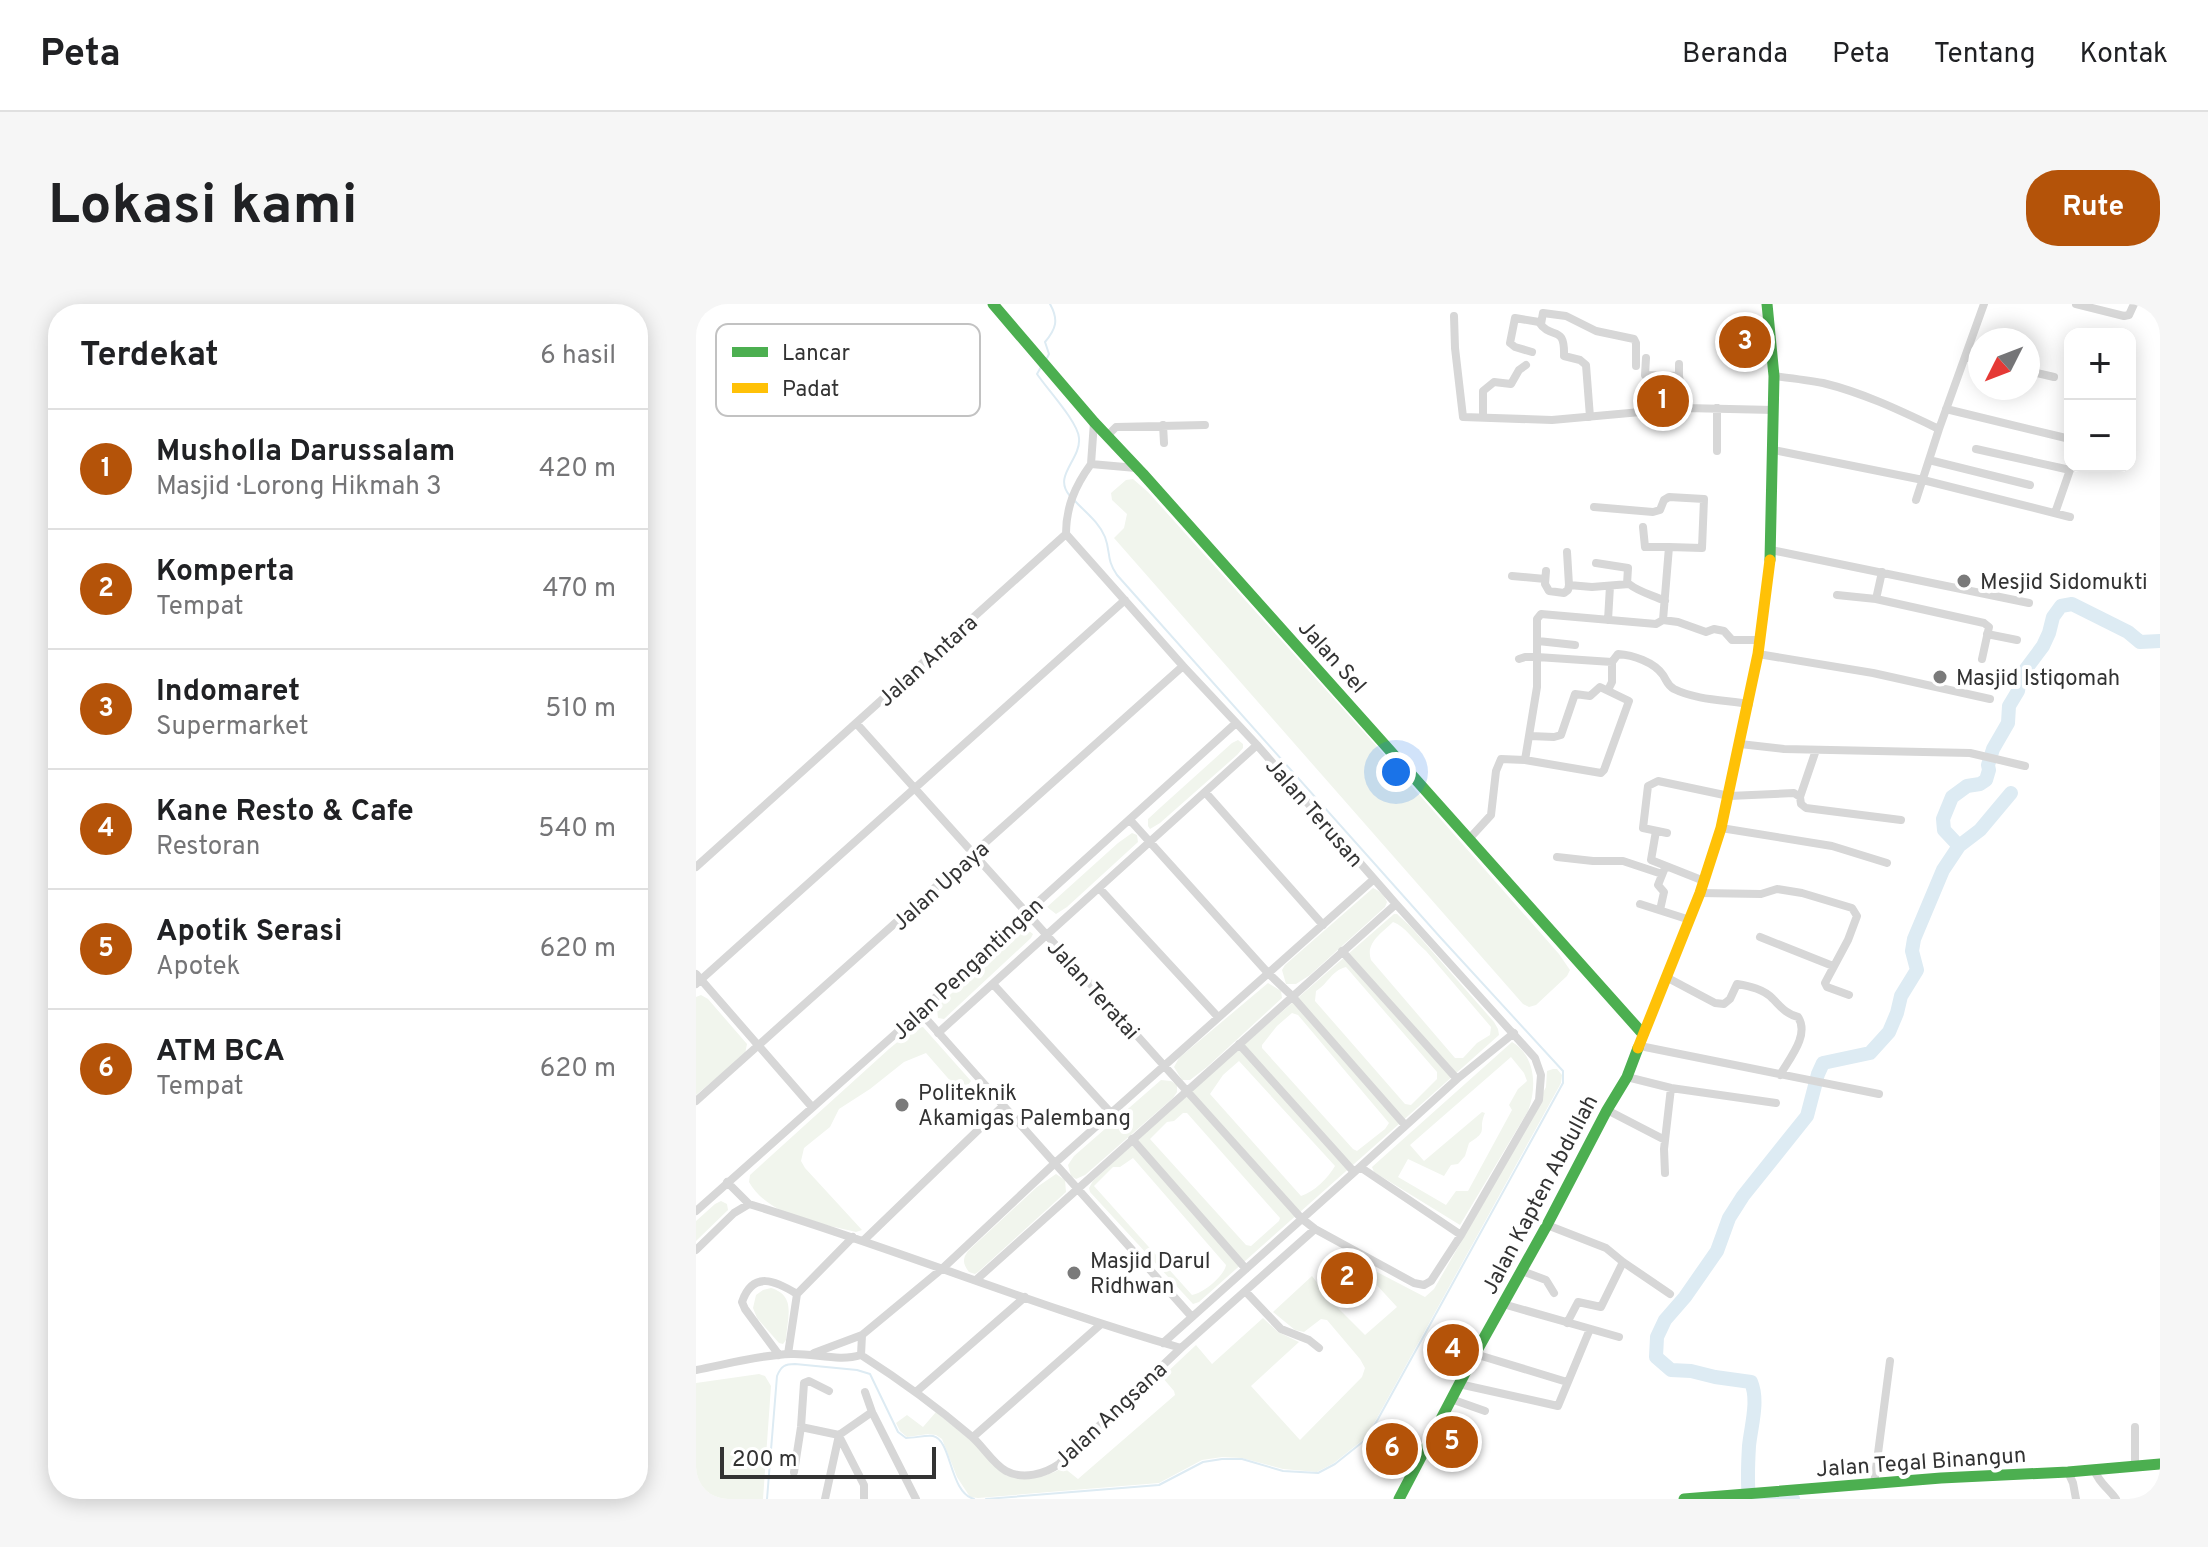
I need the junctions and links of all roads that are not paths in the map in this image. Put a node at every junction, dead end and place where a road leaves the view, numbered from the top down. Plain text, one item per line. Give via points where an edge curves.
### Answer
1 (993, 304) edge
2 (1767, 304) edge
3 (1984, 304) edge
4 (2134, 304) edge
5 (2082, 305) edge
6 (1454, 316) dead end
7 (1541, 324) junction
8 (1532, 352) dead end
9 (1966, 357) joint
10 (1646, 358) dead end
11 (1679, 364) dead end
12 (1526, 365) dead end
13 (1636, 366) dead end
14 (2040, 374) edge
15 (1679, 376) junction
16 (1774, 376) junction
17 (2054, 377) dead end
18 (1685, 408) junction
19 (1717, 408) junction
20 (1946, 409) junction
21 (1774, 410) junction
22 (1483, 417) junction
23 (1590, 417) junction
24 (1094, 422) junction
25 (1163, 425) junction
26 (1205, 425) dead end
27 (1939, 429) junction
28 (1107, 436) junction
29 (2064, 438) edge
30 (1164, 443) dead end
31 (1976, 449) dead end
32 (1774, 450) junction
33 (1717, 451) dead end
34 (1929, 460) junction
35 (1091, 464) junction
36 (2064, 467) edge
37 (1137, 468) junction
38 (2070, 472) edge
39 (1923, 480) junction
40 (2030, 485) dead end
41 (1916, 500) dead end
42 (1594, 507) dead end
43 (2055, 513) junction
44 (2070, 517) dead end
45 (1643, 527) dead end
46 (1066, 534) junction
47 (1669, 547) junction
48 (1771, 550) junction
49 (1567, 552) dead end
50 (1596, 563) dead end
51 (1882, 572) junction
52 (1512, 576) dead end
53 (1627, 584) junction
54 (1569, 585) junction
55 (1610, 586) junction
56 (1837, 595) dead end
57 (1876, 599) junction
58 (1125, 600) junction
59 (1665, 601) junction
60 (2029, 603) dead end
61 (1608, 620) junction
62 (1663, 620) junction
63 (1987, 634) junction
64 (1760, 640) junction
65 (2017, 640) dead end
66 (1538, 641) junction
67 (1575, 645) dead end
68 (1758, 654) junction
69 (1537, 657) junction
70 (1519, 659) dead end
71 (1982, 659) dead end
72 (1612, 662) junction
73 (1183, 666) junction
74 (1608, 690) junction
75 (1990, 699) dead end
76 (1749, 704) junction
77 (856, 723) junction
78 (1236, 723) junction
79 (1530, 736) junction
80 (1740, 744) junction
81 (1257, 745) junction
82 (1816, 750) junction
83 (1525, 760) junction
84 (2025, 766) dead end
85 (915, 787) junction
86 (1205, 792) junction
87 (1729, 796) junction
88 (1800, 797) junction
89 (1130, 820) junction
90 (1901, 820) dead end
91 (1721, 828) junction
92 (1656, 831) junction
93 (1667, 833) dead end
94 (1469, 839) junction
95 (1150, 842) junction
96 (973, 855) junction
97 (1557, 857) dead end
98 (1887, 863) dead end
99 (1650, 865) junction
100 (696, 867) edge
101 (1665, 870) junction
102 (1374, 879) junction
103 (1702, 887) junction
104 (1099, 888) junction
105 (1396, 904) junction
106 (1640, 904) dead end
107 (1660, 910) junction
108 (1026, 913) junction
109 (1690, 920) junction
110 (1323, 925) junction
111 (1046, 936) junction
112 (1760, 937) dead end
113 (1342, 951) junction
114 (1833, 966) junction
115 (1268, 973) junction
116 (1666, 977) junction
117 (698, 979) edge
118 (993, 984) junction
119 (1291, 995) junction
120 (1849, 995) dead end
121 (920, 1012) junction
122 (1218, 1017) junction
123 (938, 1033) junction
124 (1514, 1033) junction
125 (1642, 1040) junction
126 (1239, 1044) junction
127 (759, 1046) junction
128 (1164, 1066) junction
129 (1780, 1075) junction
130 (1627, 1077) junction
131 (1457, 1079) junction
132 (1671, 1088) junction
133 (1186, 1091) junction
134 (1879, 1094) dead end
135 (696, 1101) edge
136 (1776, 1103) dead end
137 (812, 1107) junction
138 (1002, 1107) junction
139 (1607, 1110) junction
140 (1111, 1113) junction
141 (1405, 1125) junction
142 (1132, 1139) junction
143 (1665, 1140) junction
144 (1055, 1163) junction
145 (1357, 1170) junction
146 (1665, 1173) dead end
147 (727, 1182) junction
148 (1078, 1189) junction
149 (749, 1204) junction
150 (696, 1211) edge
151 (1301, 1218) junction
152 (1547, 1225) junction
153 (1315, 1229) junction
154 (1461, 1235) junction
155 (853, 1237) junction
156 (864, 1240) junction
157 (696, 1250) edge
158 (1623, 1262) junction
159 (943, 1268) junction
160 (1246, 1269) junction
161 (1522, 1271) junction
162 (976, 1280) junction
163 (1246, 1292) junction
164 (1554, 1293) dead end
165 (797, 1294) junction
166 (1670, 1294) dead end
167 (1025, 1297) junction
168 (1503, 1304) junction
169 (1192, 1317) junction
170 (1567, 1323) junction
171 (1100, 1325) junction
172 (1590, 1329) junction
173 (862, 1335) junction
174 (1619, 1337) dead end
175 (1163, 1343) junction
176 (1181, 1348) junction
177 (1319, 1348) dead end
178 (812, 1354) junction
179 (1475, 1354) junction
180 (783, 1355) junction
181 (861, 1355) junction
182 (1890, 1361) dead end
183 (696, 1370) edge
184 (1567, 1382) junction
185 (1459, 1384) junction
186 (829, 1391) dead end
187 (917, 1391) junction
188 (865, 1392) dead end
189 (1451, 1399) junction
190 (1485, 1411) dead end
191 (872, 1412) junction
192 (801, 1427) junction
193 (2135, 1427) dead end
194 (839, 1435) junction
195 (973, 1437) junction
196 (2160, 1464) edge
197 (2135, 1466) junction
198 (2094, 1469) junction
199 (794, 1472) dead end
200 (2068, 1472) junction
201 (1874, 1484) junction
202 (825, 1499) edge
203 (864, 1499) edge
204 (916, 1499) edge
205 (1399, 1499) edge
206 (1684, 1499) edge
207 (2076, 1499) edge
208 (2116, 1499) edge

1 - 24 street, Jalan Sel
2 - 16 street, Jalan Kapten Abdullah
3 - 9 street
4 - 5 street via 2128,316
6 - 22 street via 1463,417
7 - 8 street via 1514,319 1510,343
7 - 13 street via 1543,313 1559,315 1634,339
7 - 23 street via 1563,338 1564,356 1586,365
9 - 20 street
10 - 15 street via 1645,375
11 - 15 street
12 - 22 street via 1511,384 1494,382 1483,391
14 - 17 street
15 - 18 street
16 - 21 street, Jalan Kapten Abdullah
16 - 27 street via 1855,392
18 - 19 street
18 - 23 street
19 - 21 street
19 - 33 street
20 - 27 street
20 - 29 street
21 - 32 street, Jalan Kapten Abdullah
22 - 23 street
24 - 28 street, Jalan Sel
24 - 35 street
25 - 26 street
25 - 28 street via 1116,427
25 - 30 street
27 - 34 street
28 - 37 street, Jalan Sel
31 - 36 street
32 - 39 street
32 - 48 street, Jalan Kapten Abdullah
34 - 39 street
34 - 40 street
35 - 37 street
35 - 46 street via 1071,497
37 - 94 street, Jalan Sel
38 - 43 street
39 - 41 street
39 - 43 street
42 - 47 street via 1653,512 1667,498 1704,499 1702,548
43 - 44 street
45 - 47 street via 1645,547
46 - 58 street, Jalan Terusan
46 - 77 street, Jalan Antara
47 - 59 street
48 - 51 street
48 - 64 street, Jalan Kapten Abdullah
49 - 54 street
50 - 53 street via 1628,568
51 - 57 street
51 - 60 street
52 - 54 street via 1546,575 1549,591 1564,593
53 - 55 street
53 - 59 street
54 - 55 street
55 - 61 street
56 - 57 street
57 - 63 street via 1981,621 1988,626
58 - 73 street, Jalan Terusan
58 - 85 street
59 - 62 street
61 - 62 street
61 - 66 street via 1543,614 1537,619
62 - 64 street via 1706,632 1724,631 1732,640
63 - 65 street
63 - 71 street
64 - 68 street, Jalan Kapten Abdullah
66 - 67 street
66 - 69 street
68 - 75 street
68 - 76 street, Jalan Kapten Abdullah
69 - 70 street
69 - 72 street
69 - 79 street
72 - 74 street
72 - 76 street via 1618,654 1634,657 1682,692
73 - 78 street, Jalan Terusan
73 - 96 street, Jalan Upaya
74 - 79 street via 1599,687 1590,696 1574,695 1559,736
74 - 83 street via 1629,701 1601,773
76 - 80 street, Jalan Kapten Abdullah
77 - 85 street, Jalan Teratai
77 - 100 street, Jalan Antara
78 - 81 street, Jalan Terusan
78 - 89 street, Jalan Pengantingan
79 - 83 street
80 - 82 street
80 - 87 street, Jalan Kapten Abdullah
81 - 86 street
81 - 102 street, Jalan Terusan
82 - 84 street via 1970,753
82 - 88 street
83 - 94 street via 1499,760 1491,815
85 - 96 street, Jalan Teratai
85 - 117 street
86 - 95 street
86 - 110 street
87 - 88 street
87 - 91 street, Jalan Kapten Abdullah
87 - 92 street via 1658,781 1649,784 1643,828
88 - 90 street via 1806,808
89 - 95 street
89 - 108 street, Jalan Pengantingan
91 - 98 street via 1832,846
91 - 103 street, Jalan Kapten Abdullah
92 - 93 street
92 - 99 street
94 - 125 street, Jalan Sel
95 - 104 street
95 - 115 street
96 - 108 street, Jalan Teratai
96 - 127 street, Jalan Upaya
97 - 99 street
99 - 101 street
101 - 103 street
101 - 107 street via 1658,885 1664,892
102 - 105 street, Jalan Terusan
102 - 110 street
103 - 109 street, Jalan Kapten Abdullah
103 - 114 street via 1761,894 1777,889 1852,908 1857,916
104 - 111 street
104 - 122 street
105 - 113 street
105 - 124 street, Jalan Terusan
106 - 107 street
107 - 109 street
108 - 111 street, Jalan Teratai
108 - 121 street, Jalan Pengantingan
109 - 116 street, Jalan Kapten Abdullah
110 - 115 street
111 - 118 street
111 - 128 street, Jalan Teratai
112 - 114 street
113 - 119 street
113 - 131 street
114 - 120 street via 1826,985
115 - 119 street
115 - 122 street
116 - 125 street, Jalan Kapten Abdullah
116 - 129 street via 1715,1003 1730,999 1735,985 1757,989 1798,1017 1799,1042
117 - 127 street
118 - 123 street
118 - 140 street
119 - 126 street
119 - 141 street
121 - 123 street
121 - 137 street, Jalan Pengantingan
122 - 128 street
123 - 138 street
124 - 131 street
124 - 154 street, Jalan Terusan via 1538,1064 1539,1100
125 - 129 street
125 - 130 street, Jalan Kapten Abdullah
126 - 133 street
126 - 145 street
127 - 135 street, Jalan Upaya
127 - 137 street
128 - 133 street, Jalan Teratai
128 - 140 street
129 - 134 street
130 - 132 street
130 - 139 street, Jalan Kapten Abdullah
131 - 141 street
132 - 136 street
132 - 143 street
133 - 142 street
133 - 151 street, Jalan Teratai
137 - 147 street, Jalan Pengantingan
138 - 144 street
138 - 156 street
139 - 143 street
139 - 152 street, Jalan Kapten Abdullah
140 - 144 street
141 - 145 street
142 - 148 street
142 - 160 street
143 - 146 street
144 - 148 street
144 - 159 street
145 - 151 street
145 - 154 street
147 - 149 street
147 - 150 street, Jalan Pengantingan
148 - 162 street
148 - 169 street
149 - 155 street
149 - 157 street
151 - 153 street, Jalan Teratai
151 - 160 street
152 - 158 street via 1606,1248
152 - 161 street, Jalan Kapten Abdullah
153 - 154 street, Jalan Teratai via 1421,1285 1431,1281
153 - 163 street, Jalan Angsana
155 - 156 street
155 - 165 street
156 - 159 street
158 - 166 street
158 - 170 street via 1601,1307 1578,1302
159 - 162 street
159 - 173 street
160 - 169 street
161 - 164 street via 1546,1280
161 - 168 street, Jalan Kapten Abdullah
162 - 167 street
163 - 176 street, Jalan Angsana
163 - 177 street via 1281,1329
165 - 180 street
165 - 180 street via 778,1282 758,1282 742,1302
167 - 171 street
167 - 187 street
168 - 170 street
168 - 179 street, Jalan Kapten Abdullah
169 - 175 street
170 - 172 street
171 - 175 street
171 - 195 street
172 - 174 street
172 - 184 street
173 - 178 street
173 - 181 street
175 - 176 street
176 - 195 street, Jalan Angsana via 1046,1472 1008,1472
178 - 180 street
178 - 181 street via 846,1359
179 - 184 street
179 - 185 street, Jalan Kapten Abdullah
180 - 183 street
181 - 187 street, Jalan Angsana
182 - 201 street
184 - 185 street via 1558,1406
185 - 189 street, Jalan Kapten Abdullah
186 - 192 street via 805,1381
187 - 195 street, Jalan Angsana
188 - 191 street
189 - 190 street
189 - 205 street, Jalan Kapten Abdullah
191 - 194 street
191 - 204 street
192 - 194 street
192 - 199 street
193 - 197 street
194 - 202 street
194 - 203 street via 864,1485
196 - 197 street, Jalan Tegal Binangun
197 - 198 street, Jalan Tegal Binangun
198 - 200 street, Jalan Tegal Binangun
198 - 208 street
200 - 201 street, Jalan Tegal Binangun
200 - 207 street
201 - 206 street, Jalan Tegal Binangun

